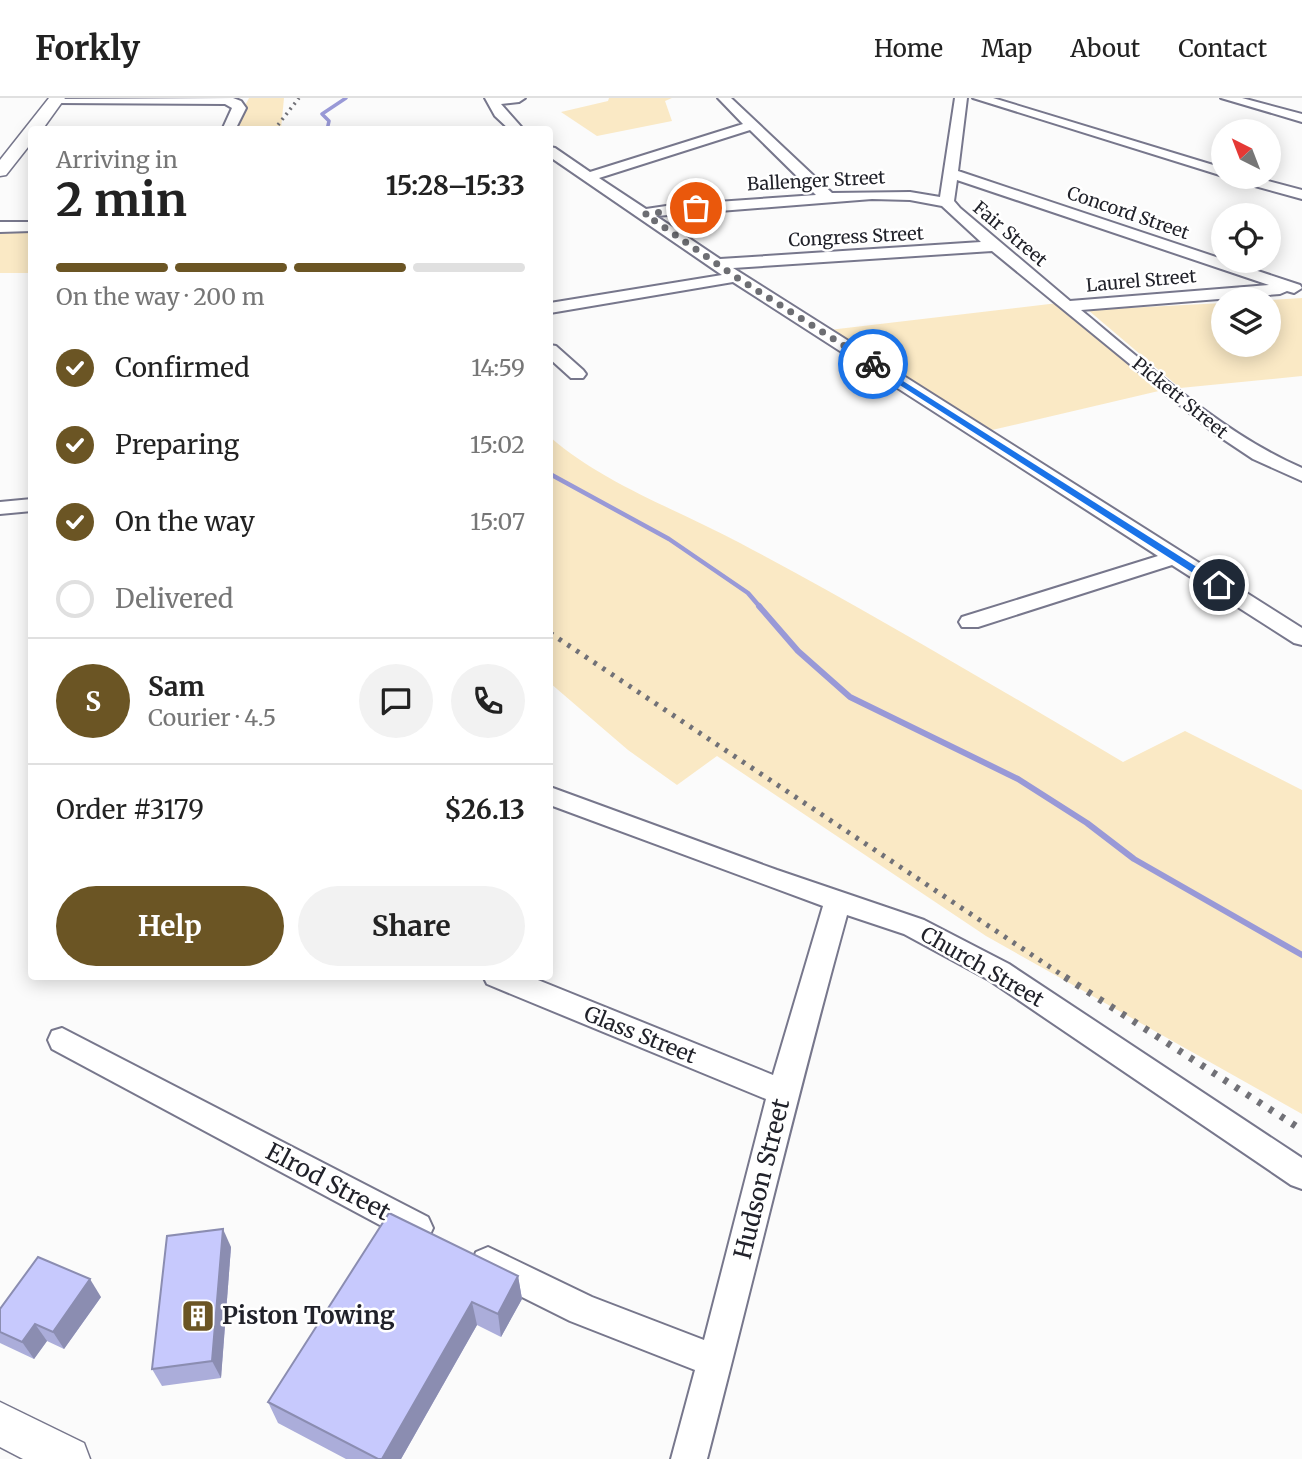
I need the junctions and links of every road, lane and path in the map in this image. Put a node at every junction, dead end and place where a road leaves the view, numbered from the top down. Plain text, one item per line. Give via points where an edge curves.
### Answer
1 (57, 98) edge
2 (519, 98) edge
3 (724, 98) edge
4 (961, 98) edge
5 (979, 98) edge
6 (1227, 98) edge
7 (491, 99) edge
8 (1302, 118) edge
9 (753, 125) junction
10 (35, 126) edge
11 (230, 126) edge
12 (514, 126) edge
13 (28, 134) edge
14 (553, 153) edge
15 (7, 154) edge
16 (1211, 168) edge
17 (0, 171) edge
18 (950, 173) junction
19 (588, 177) junction
20 (1281, 189) edge
21 (1302, 195) edge
22 (828, 199) junction
23 (947, 202) junction
24 (645, 214) junction
25 (28, 226) edge
26 (0, 227) edge
27 (997, 246) junction
28 (717, 264) junction
29 (736, 277) junction
30 (1298, 288) edge
31 (1066, 306) junction
32 (553, 308) edge
33 (553, 353) edge
34 (577, 374) dead end
35 (1302, 475) edge
36 (28, 505) edge
37 (0, 508) edge
38 (1175, 557) junction
39 (970, 622) dead end
40 (1302, 638) edge
41 (553, 797) edge
42 (838, 900) junction
43 (507, 980) edge
44 (62, 1040) dead end
45 (783, 1092) junction
46 (1302, 1175) edge
47 (715, 1361) junction
48 (0, 1424) edge
49 (68, 1459) edge
50 (689, 1459) edge

1 - 10 street
1 - 11 street via 227,100 239,108
2 - 7 street
3 - 9 street
4 - 18 street, Fair Street
5 - 16 street
6 - 8 street
7 - 12 street
9 - 19 street
9 - 22 street
13 - 15 street
14 - 19 street
15 - 17 street
18 - 23 street, Fair Street
18 - 30 street, Concord Street
19 - 24 street
20 - 21 street
22 - 23 street, Ballenger Street via 887,195
22 - 24 street, Ballenger Street
23 - 27 street, Fair Street via 964,223
24 - 28 street
25 - 26 street
27 - 28 street, Congress Street
27 - 31 street, Fair Street
28 - 29 street
29 - 32 street
29 - 38 street
30 - 31 street, Laurel Street
31 - 35 street, Pickett Street via 1227,437
33 - 34 street
36 - 37 street
38 - 39 street
38 - 40 street
41 - 42 street, Church Street
42 - 45 street, Hudson Street
42 - 46 street, Church Street via 914,927 999,972
43 - 45 street, Glass Street
44 - 47 street, Elrod Street via 451,1245 582,1309
45 - 47 street, Hudson Street
47 - 50 street, Hudson Street
48 - 49 street

